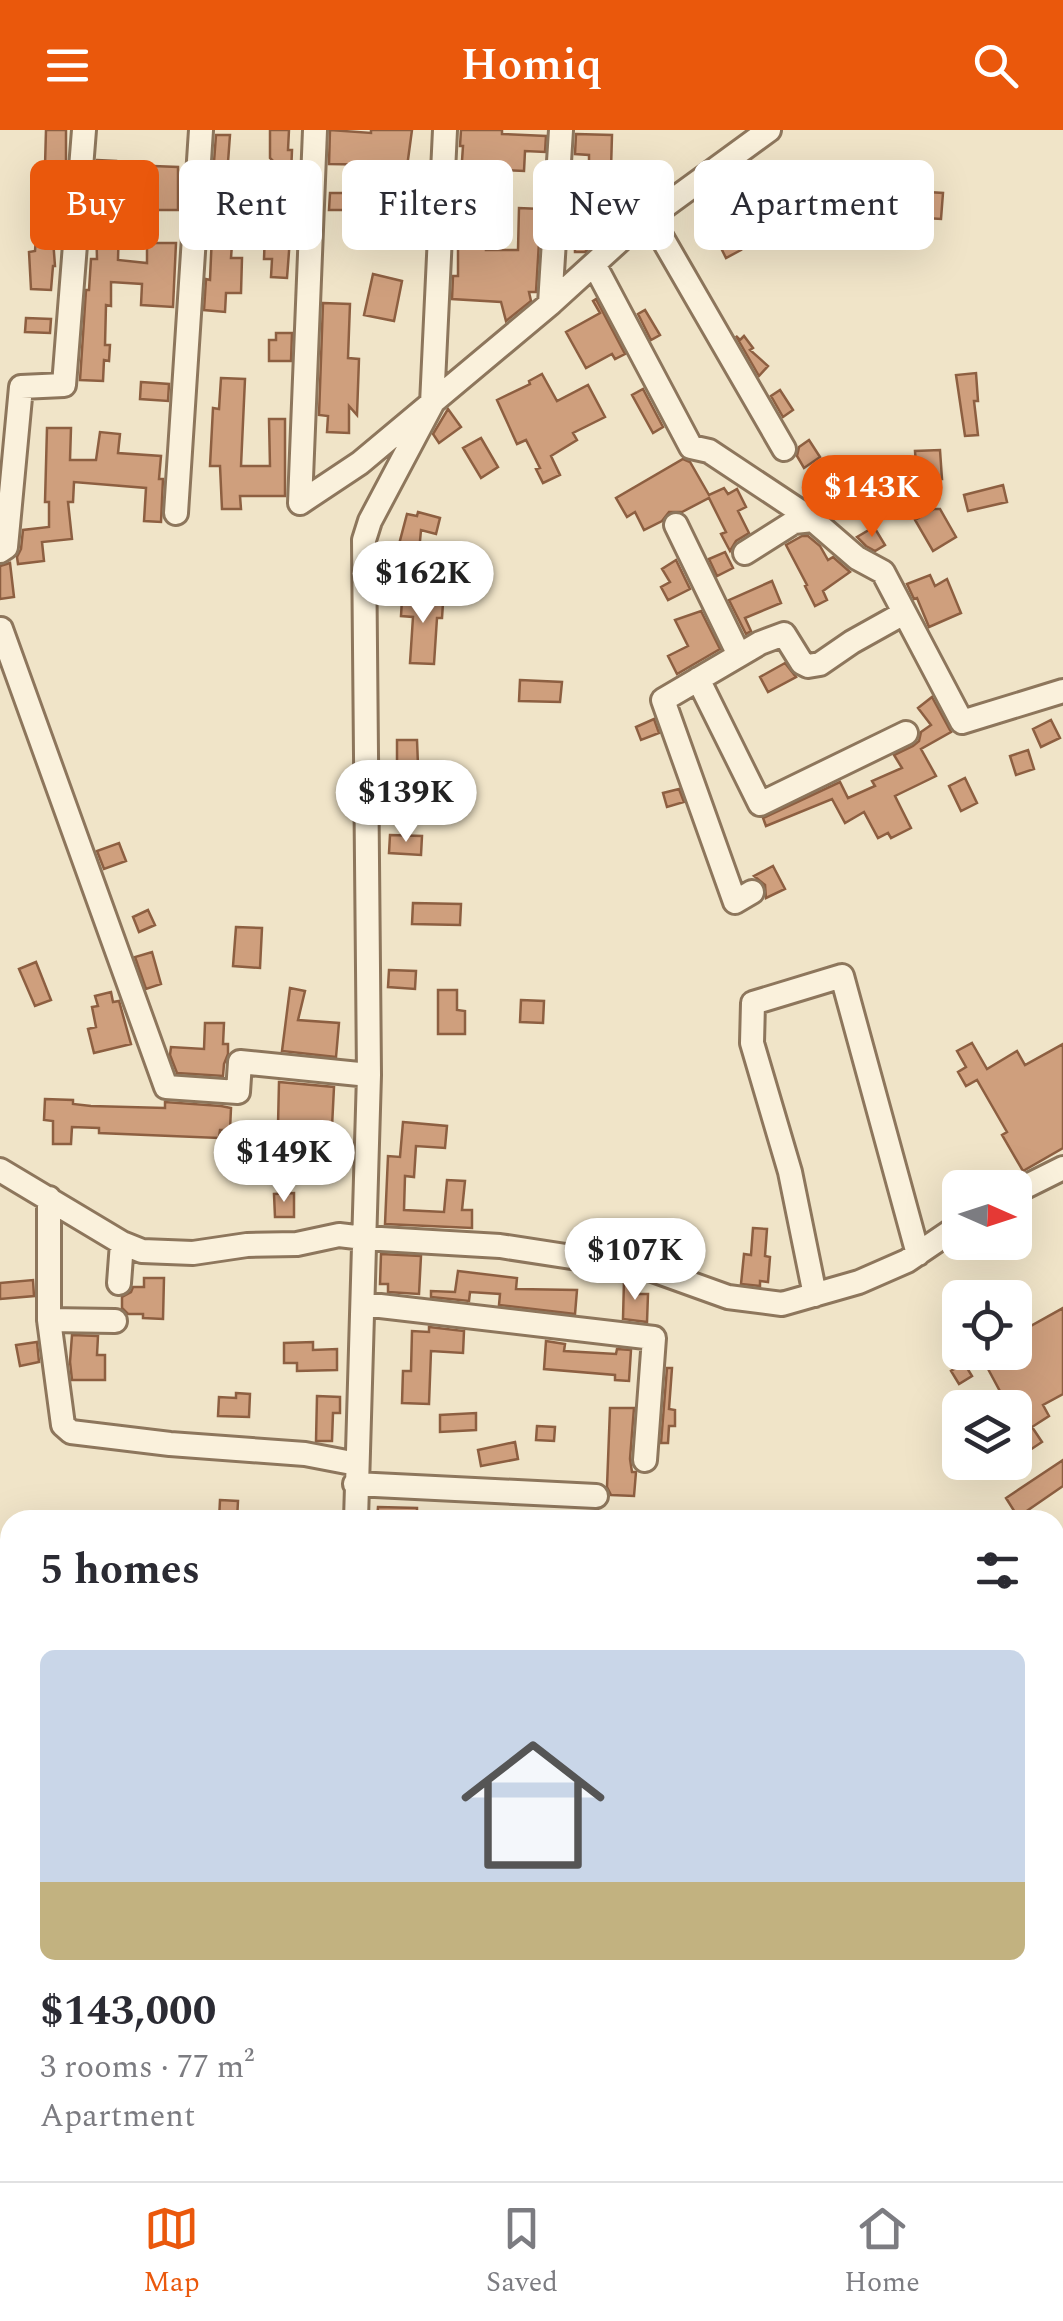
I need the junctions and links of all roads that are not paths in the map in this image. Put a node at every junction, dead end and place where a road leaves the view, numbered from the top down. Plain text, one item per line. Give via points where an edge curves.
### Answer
1 (84, 130) edge
2 (201, 130) edge
3 (315, 130) edge
4 (445, 130) edge
5 (561, 130) edge
6 (770, 130) edge
7 (674, 200) edge
8 (610, 250) edge
9 (669, 250) edge
10 (594, 264) junction
11 (550, 304) junction
12 (432, 404) junction
13 (784, 449) dead end
14 (176, 513) dead end
15 (814, 520) junction
16 (676, 525) dead end
17 (0, 551) edge
18 (746, 553) dead end
19 (904, 612) junction
20 (0, 629) edge
21 (739, 655) junction
22 (1063, 676) edge
23 (698, 679) junction
24 (1063, 691) edge
25 (906, 733) dead end
26 (752, 892) dead end
27 (369, 1075) junction
28 (1063, 1168) edge
29 (0, 1170) edge
30 (1032, 1184) edge
31 (49, 1198) junction
32 (942, 1237) edge
33 (364, 1238) junction
34 (122, 1244) junction
35 (918, 1254) junction
36 (119, 1283) dead end
37 (816, 1295) junction
38 (363, 1304) junction
39 (49, 1320) junction
40 (115, 1321) dead end
41 (645, 1460) dead end
42 (356, 1474) junction
43 (596, 1496) dead end
44 (356, 1510) edge

1 - 17 street via 64,385 20,387 6,546
2 - 14 street
3 - 12 street via 300,503
4 - 12 street
5 - 11 street
6 - 7 street
8 - 10 street
9 - 13 street
10 - 11 street
10 - 15 street via 691,447 709,451
11 - 12 street
12 - 27 street via 364,540
15 - 18 street via 794,522
15 - 19 street via 882,572
16 - 21 street
19 - 21 street via 820,664 802,664 784,634
19 - 24 street via 962,722
20 - 27 street via 166,1087 238,1092 240,1062
21 - 23 street
22 - 24 street
23 - 25 street via 760,804
23 - 26 street via 663,700 735,902
27 - 33 street
28 - 30 street
29 - 31 street
31 - 34 street
31 - 39 street
32 - 35 street
33 - 34 street via 339,1235 193,1253
33 - 37 street via 500,1246 650,1268 728,1296 782,1304
33 - 38 street
34 - 36 street
35 - 37 street
35 - 37 street via 842,976 752,1002 752,1044 790,1172
38 - 41 street via 654,1338
38 - 42 street
39 - 40 street
39 - 42 street via 63,1425 72,1432 305,1454
42 - 43 street
42 - 44 street

